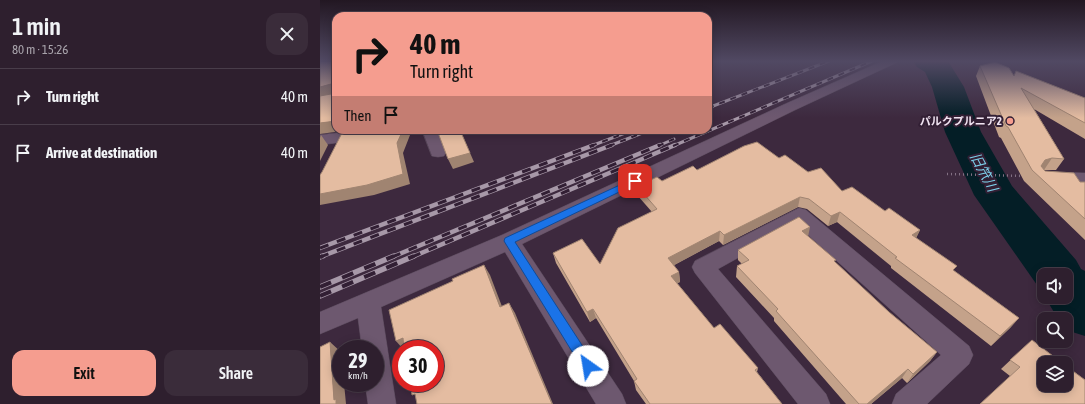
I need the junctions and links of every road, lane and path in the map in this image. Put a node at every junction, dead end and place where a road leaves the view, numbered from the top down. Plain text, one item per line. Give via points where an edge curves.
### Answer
1 (852, 80) edge
2 (366, 134) edge
3 (431, 134) edge
4 (342, 137) junction
5 (320, 140) edge
6 (438, 152) dead end
7 (332, 156) edge
8 (947, 174) dead end
9 (1036, 177) joint
10 (1085, 179) edge
11 (509, 241) junction
12 (368, 302) junction
13 (320, 323) edge
14 (374, 340) edge
15 (380, 392) edge
16 (382, 404) edge
17 (612, 404) edge
18 (816, 404) edge
19 (906, 404) edge

1 - 11 street
2 - 4 street
3 - 6 street
4 - 5 street
4 - 7 street
8 - 9 path
9 - 10 street
11 - 12 street
11 - 17 street
12 - 13 street
12 - 14 street
15 - 16 street
18 - 19 street via 703,267 799,215 960,355

